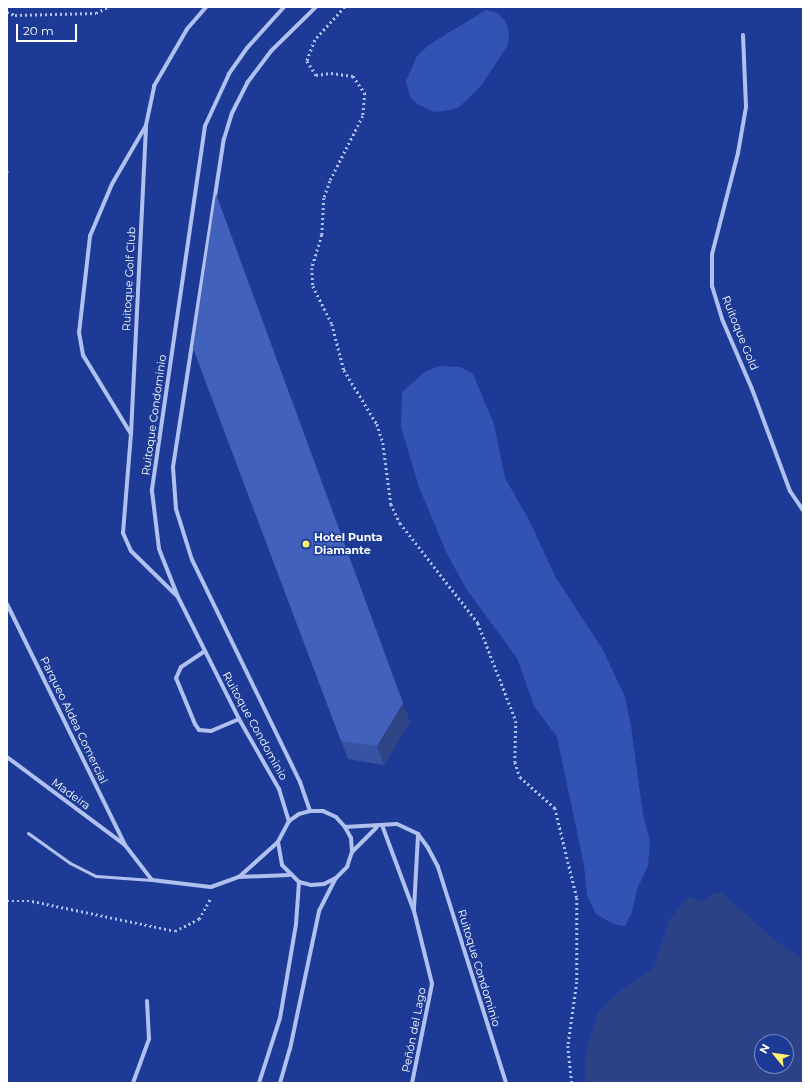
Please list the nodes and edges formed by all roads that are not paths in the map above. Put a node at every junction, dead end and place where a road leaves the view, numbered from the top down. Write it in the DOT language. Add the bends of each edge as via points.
graph roads {
  1 [pos="206,7"];
  2 [pos="284,7"];
  3 [pos="316,7"];
  4 [pos="743,35"];
  5 [pos="146,124"];
  6 [pos="131,434"];
  7 [pos="803,510"];
  8 [pos="178,596"];
  9 [pos="7,604"];
  10 [pos="205,651"];
  11 [pos="239,719"];
  12 [pos="7,757"];
  13 [pos="310,811"];
  14 [pos="289,821"];
  15 [pos="380,826"];
  16 [pos="345,827"];
  17 [pos="28,833"];
  18 [pos="418,834"];
  19 [pos="278,842"];
  20 [pos="125,845"];
  21 [pos="352,852"];
  22 [pos="289,875"];
  23 [pos="238,877"];
  24 [pos="336,878"];
  25 [pos="152,880"];
  26 [pos="299,882"];
  27 [pos="414,911"];
  28 [pos="147,1001"];
  29 [pos="133,1083"];
  30 [pos="259,1083"];
  31 [pos="280,1083"];
  32 [pos="412,1083"];
  33 [pos="506,1083"];
  1 -- 5 [label="street, Ruitoque Golf Club" via="187,29 154,86"];
  2 -- 8 [label="street, Ruitoque Condominio" via="247,48 229,74 205,126 152,491 159,549"];
  3 -- 13 [label="street, Ruitoque Condominio" via="271,51 247,83 232,113 224,139 173,466 176,509 192,560 300,782"];
  4 -- 7 [label="street, Ruitoque Gold" via="746,107 738,153 712,254 712,286 722,319 752,389 790,491"];
  5 -- 6 [label="street, Ruitoque Golf Club"];
  5 -- 6 [label="street, Ruitoque Golf Club" via="112,184 90,236 79,333 83,355"];
  6 -- 8 [label="street, Ruitoque Golf Club" via="123,532 131,552"];
  8 -- 10 [label="street, Ruitoque Condominio"];
  9 -- 20 [label="street, Parqueo Aldea Comercial"];
  10 -- 11 [label="street, Ruitoque Condominio"];
  10 -- 11 [label="street" via="181,667 176,678 195,724 199,730 211,731"];
  11 -- 14 [label="street, Ruitoque Condominio" via="279,789"];
  12 -- 20 [label="street, Madeira"];
  13 -- 14 [label="street"];
  13 -- 16 [label="street" via="323,811 336,817"];
  14 -- 19 [label="street"];
  15 -- 16 [label="street"];
  15 -- 18 [label="street" via="397,824"];
  15 -- 21 [label="street"];
  15 -- 27 [label="street"];
  16 -- 21 [label="street" via="351,838"];
  17 -- 25 [label="lane" via="70,863 96,876"];
  18 -- 27 [label="street"];
  18 -- 33 [label="street, Ruitoque Condominio" via="438,867"];
  19 -- 22 [label="street" via="278,854"];
  19 -- 23 [label="street"];
  20 -- 25 [label="street"];
  21 -- 24 [label="street" via="347,867"];
  22 -- 23 [label="street"];
  22 -- 26 [label="street"];
  23 -- 25 [label="street" via="211,887"];
  24 -- 26 [label="street" via="318,884"];
  24 -- 31 [label="street" via="319,911 290,1049"];
  26 -- 30 [label="street" via="296,924 280,1018"];
  27 -- 32 [label="street, Peñón del Lago" via="432,984"];
  28 -- 29 [label="street" via="149,1039"];
}
